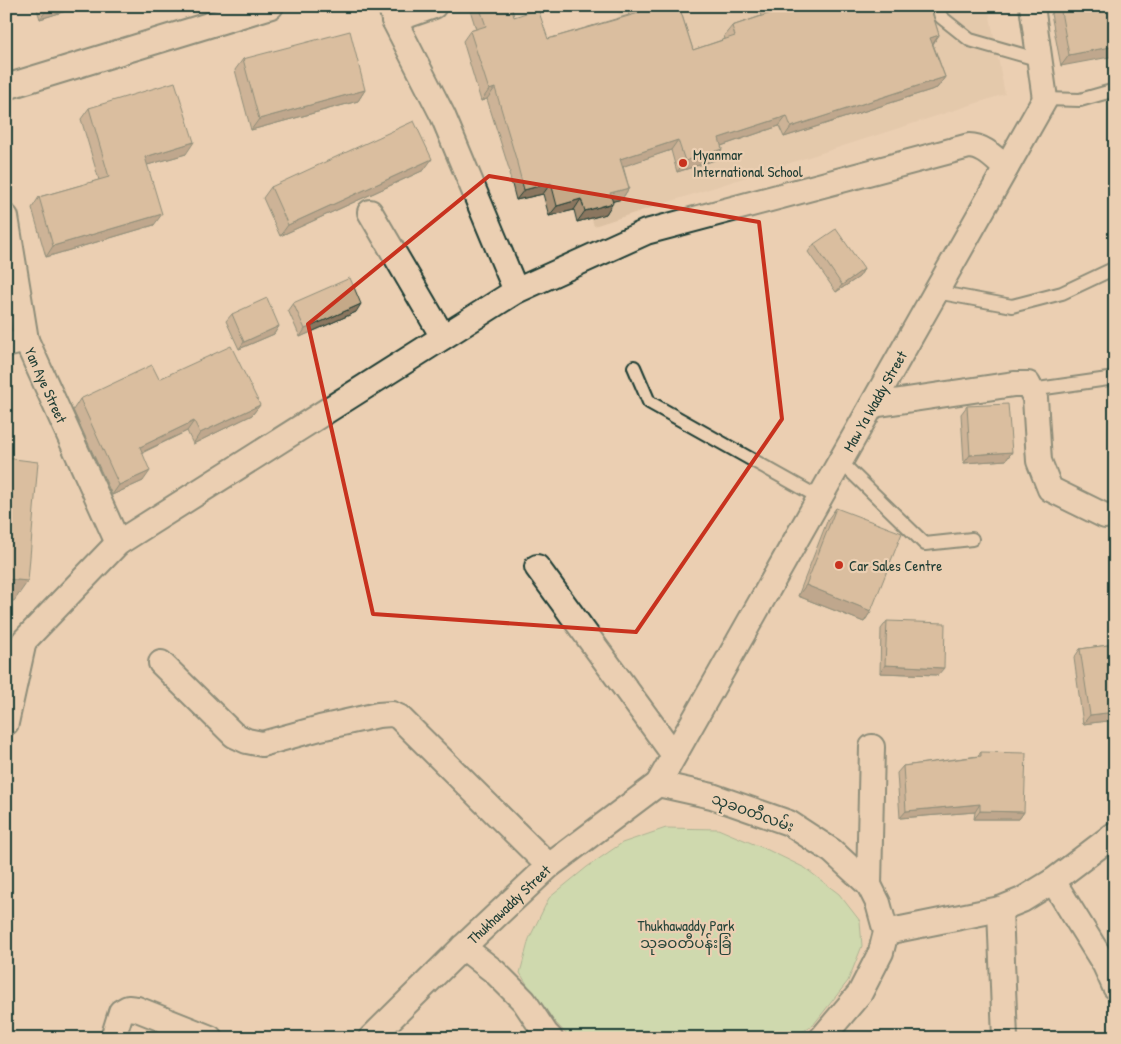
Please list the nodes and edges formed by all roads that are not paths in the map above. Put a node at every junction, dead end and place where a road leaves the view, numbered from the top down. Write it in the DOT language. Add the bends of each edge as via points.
graph roads {
  1 [pos="271,6"];
  2 [pos="434,6"];
  3 [pos="938,6"];
  4 [pos="1032,6"];
  5 [pos="392,13"];
  6 [pos="1040,60"];
  7 [pos="6,87"];
  8 [pos="1115,90"];
  9 [pos="1045,99"];
  10 [pos="1006,168"];
  11 [pos="370,212"];
  12 [pos="6,217"];
  13 [pos="1115,268"];
  14 [pos="516,291"];
  15 [pos="936,292"];
  16 [pos="443,337"];
  17 [pos="16,342"];
  18 [pos="634,367"];
  19 [pos="1115,378"];
  20 [pos="1032,390"];
  21 [pos="873,405"];
  22 [pos="840,461"];
  23 [pos="820,498"];
  24 [pos="1105,516"];
  25 [pos="972,539"];
  26 [pos="118,543"];
  27 [pos="537,567"];
  28 [pos="161,663"];
  29 [pos="6,723"];
  30 [pos="872,747"];
  31 [pos="674,755"];
  32 [pos="658,784"];
  33 [pos="1115,834"];
  34 [pos="549,866"];
  35 [pos="1053,881"];
  36 [pos="869,885"];
  37 [pos="1000,909"];
  38 [pos="886,932"];
  39 [pos="463,947"];
  40 [pos="1115,987"];
  41 [pos="113,1038"];
  42 [pos="210,1038"];
  43 [pos="371,1038"];
  44 [pos="550,1038"];
  45 [pos="822,1038"];
  46 [pos="1005,1038"];
  1 -- 7 [label="street"];
  2 -- 5 [label="street"];
  3 -- 6 [label="lane" via="941,17 970,40"];
  4 -- 6 [label="street"];
  5 -- 14 [label="street" via="443,116"];
  6 -- 9 [label="street"];
  8 -- 9 [label="lane" via="1080,100"];
  9 -- 10 [label="street, Maw Ya Waddy Street"];
  10 -- 14 [label="street" via="982,148 968,146 646,232"];
  10 -- 15 [label="street, Maw Ya Waddy Street"];
  11 -- 16 [label="street"];
  12 -- 17 [label="street, Yan Aye Street"];
  13 -- 15 [label="lane" via="1062,294 1012,306"];
  14 -- 16 [label="street"];
  15 -- 21 [label="street, Maw Ya Waddy Street"];
  16 -- 26 [label="street"];
  17 -- 26 [label="street, Yan Aye Street"];
  18 -- 23 [label="lane" via="649,402"];
  19 -- 20 [label="lane"];
  20 -- 21 [label="street" via="1028,384 1014,384"];
  20 -- 24 [label="street" via="1039,461 1050,489"];
  21 -- 22 [label="street, Maw Ya Waddy Street"];
  22 -- 23 [label="street, Maw Ya Waddy Street"];
  22 -- 25 [label="lane" via="925,544"];
  23 -- 31 [label="street, Maw Ya Waddy Street"];
  26 -- 29 [label="street" via="24,641"];
  27 -- 31 [label="street"];
  28 -- 34 [label="street" via="234,735 247,741 262,744 378,716 392,714 399,717"];
  30 -- 36 [label="street"];
  31 -- 32 [label="street, Maw Ya Waddy Street"];
  32 -- 34 [label="street, Thukhawaddy Street"];
  32 -- 36 [label="street, သုခဝတီလမ်း" via="712,796 789,823 832,851"];
  33 -- 35 [label="street"];
  34 -- 39 [label="street, Thukhawaddy Street"];
  35 -- 37 [label="street"];
  35 -- 40 [label="street"];
  36 -- 38 [label="street, သုခဝတီလမ်း"];
  37 -- 38 [label="street"];
  37 -- 46 [label="street"];
  38 -- 45 [label="street" via="881,952 860,993"];
  39 -- 43 [label="street, Thukhawaddy Street"];
  39 -- 44 [label="street" via="524,1001"];
  41 -- 42 [label="street" via="121,1012 128,1008"];
}
